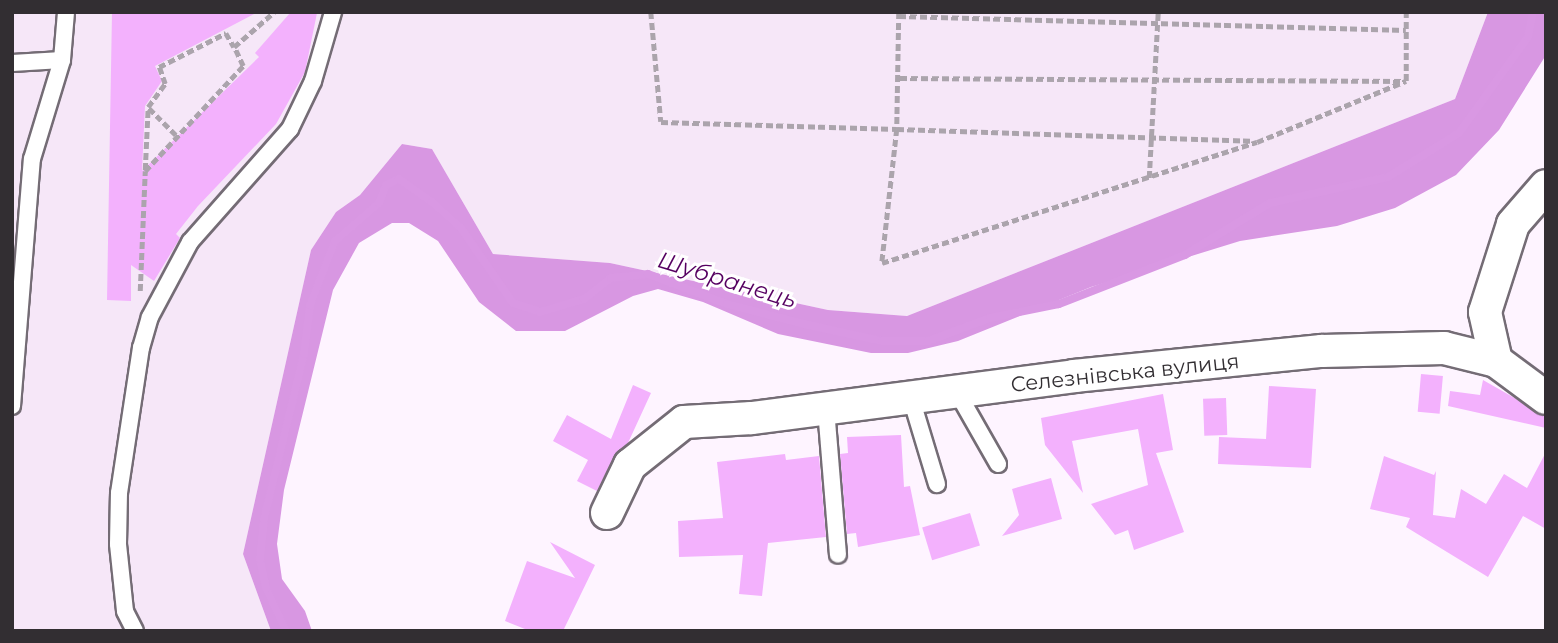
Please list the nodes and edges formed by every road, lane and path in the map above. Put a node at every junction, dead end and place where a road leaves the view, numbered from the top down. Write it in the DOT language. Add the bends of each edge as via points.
graph roads {
  1 [pos="66,12"];
  2 [pos="274,12"];
  3 [pos="333,12"];
  4 [pos="651,12"];
  5 [pos="1158,12"];
  6 [pos="1406,12"];
  7 [pos="899,14"];
  8 [pos="1158,24"];
  9 [pos="1406,30"];
  10 [pos="234,47"];
  11 [pos="62,60"];
  12 [pos="12,62"];
  13 [pos="900,78"];
  14 [pos="1155,78"];
  15 [pos="1406,81"];
  16 [pos="148,107"];
  17 [pos="897,129"];
  18 [pos="176,135"];
  19 [pos="1150,139"];
  20 [pos="1257,142"];
  21 [pos="145,170"];
  22 [pos="1149,178"];
  23 [pos="1546,186"];
  24 [pos="140,304"];
  25 [pos="1496,361"];
  26 [pos="957,392"];
  27 [pos="911,398"];
  28 [pos="1546,398"];
  29 [pos="12,406"];
  30 [pos="826,409"];
  31 [pos="998,464"];
  32 [pos="937,484"];
  33 [pos="607,513"];
  34 [pos="838,555"];
  35 [pos="135,631"];
  1 -- 11 [label="lane"];
  2 -- 10 [label="path"];
  3 -- 35 [label="lane" via="313,81 290,129 190,243 150,317 119,493 118,544 125,611"];
  4 -- 17 [label="path" via="661,122"];
  5 -- 8 [label="path"];
  6 -- 9 [label="path"];
  7 -- 8 [label="path"];
  7 -- 13 [label="path"];
  8 -- 9 [label="path"];
  8 -- 14 [label="path"];
  9 -- 15 [label="path"];
  10 -- 16 [label="path" via="226,33 159,67 165,83"];
  10 -- 18 [label="path" via="243,66"];
  11 -- 12 [label="lane"];
  11 -- 29 [label="lane" via="32,159"];
  13 -- 14 [label="path"];
  13 -- 17 [label="path"];
  14 -- 15 [label="path"];
  14 -- 19 [label="path"];
  15 -- 20 [label="path"];
  16 -- 18 [label="path"];
  16 -- 21 [label="path"];
  17 -- 19 [label="path"];
  17 -- 22 [label="path" via="882,263"];
  18 -- 21 [label="path"];
  19 -- 20 [label="path"];
  19 -- 22 [label="path"];
  20 -- 22 [label="path"];
  21 -- 24 [label="path"];
  23 -- 25 [label="street" via="1513,224 1485,312"];
  25 -- 26 [label="street, Селезнівська вулиця" via="1444,348 1322,351"];
  25 -- 28 [label="street"];
  26 -- 27 [label="street, Селезнівська вулиця"];
  26 -- 31 [label="lane"];
  27 -- 30 [label="street, Селезнівська вулиця"];
  27 -- 32 [label="lane"];
  30 -- 33 [label="street, Селезнівська вулиця" via="684,422 630,465"];
  30 -- 34 [label="lane"];
}
